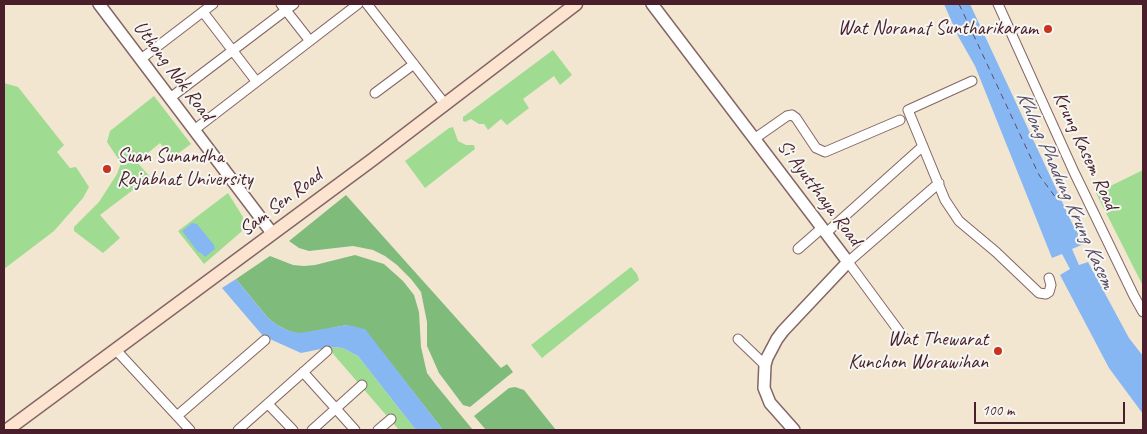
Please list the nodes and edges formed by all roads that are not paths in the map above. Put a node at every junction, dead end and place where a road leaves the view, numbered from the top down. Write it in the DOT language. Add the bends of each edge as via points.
graph roads {
  1 [pos="99,4"];
  2 [pos="213,4"];
  3 [pos="294,4"];
  4 [pos="358,4"];
  5 [pos="367,4"];
  6 [pos="576,4"];
  7 [pos="652,4"];
  8 [pos="998,4"];
  9 [pos="283,7"];
  10 [pos="203,12"];
  11 [pos="310,41"];
  12 [pos="233,50"];
  13 [pos="141,59"];
  14 [pos="414,64"];
  15 [pos="972,81"];
  16 [pos="256,82"];
  17 [pos="375,94"];
  18 [pos="170,98"];
  19 [pos="444,103"];
  20 [pos="900,120"];
  21 [pos="194,130"];
  22 [pos="754,139"];
  23 [pos="923,146"];
  24 [pos="939,184"];
  25 [pos="824,231"];
  26 [pos="272,233"];
  27 [pos="798,249"];
  28 [pos="848,262"];
  29 [pos="1049,278"];
  30 [pos="1143,312"];
  31 [pos="904,338"];
  32 [pos="738,339"];
  33 [pos="265,340"];
  34 [pos="116,350"];
  35 [pos="327,352"];
  36 [pos="765,366"];
  37 [pos="303,372"];
  38 [pos="362,385"];
  39 [pos="268,404"];
  40 [pos="336,409"];
  41 [pos="177,416"];
  42 [pos="391,419"];
  43 [pos="7,430"];
  44 [pos="190,430"];
  45 [pos="238,430"];
  46 [pos="293,430"];
  47 [pos="312,430"];
  48 [pos="355,430"];
  49 [pos="378,430"];
  50 [pos="794,430"];
  1 -- 13 [label="street, Uthong Nok Road"];
  2 -- 10 [label="street"];
  3 -- 9 [label="street"];
  4 -- 11 [label="street"];
  5 -- 14 [label="street"];
  6 -- 19 [label="main road, Sam Sen Road"];
  7 -- 22 [label="street, Si Ayutthaya Road"];
  8 -- 30 [label="street, Krung Kasem Road" via="1074,172"];
  9 -- 11 [label="street"];
  9 -- 12 [label="street"];
  10 -- 12 [label="street"];
  10 -- 13 [label="street"];
  11 -- 16 [label="street"];
  12 -- 16 [label="street"];
  12 -- 18 [label="street"];
  13 -- 18 [label="street, Uthong Nok Road"];
  14 -- 17 [label="street"];
  14 -- 19 [label="street"];
  15 -- 23 [label="street" via="908,110"];
  16 -- 21 [label="street"];
  18 -- 21 [label="street, Uthong Nok Road"];
  19 -- 26 [label="main road, Sam Sen Road"];
  20 -- 22 [label="street" via="825,152 816,148 792,115"];
  21 -- 26 [label="street, Uthong Nok Road"];
  22 -- 25 [label="street, Si Ayutthaya Road"];
  23 -- 24 [label="street"];
  23 -- 25 [label="street"];
  24 -- 28 [label="street"];
  24 -- 29 [label="street" via="959,221 1039,293 1049,292 1052,285"];
  25 -- 27 [label="street"];
  25 -- 28 [label="street, Si Ayutthaya Road"];
  26 -- 34 [label="main road, Sam Sen Road"];
  28 -- 31 [label="street"];
  28 -- 36 [label="street, Si Ayutthaya Road" via="783,331"];
  32 -- 36 [label="street"];
  33 -- 41 [label="street"];
  34 -- 41 [label="street"];
  34 -- 43 [label="main road, Sam Sen Road"];
  35 -- 37 [label="street"];
  36 -- 50 [label="street, Si Ayutthaya Road" via="764,388 770,403"];
  37 -- 39 [label="street"];
  37 -- 40 [label="street"];
  38 -- 40 [label="street"];
  39 -- 45 [label="street"];
  39 -- 46 [label="street"];
  40 -- 47 [label="street"];
  40 -- 48 [label="street"];
  41 -- 44 [label="street"];
  42 -- 49 [label="street"];
}
